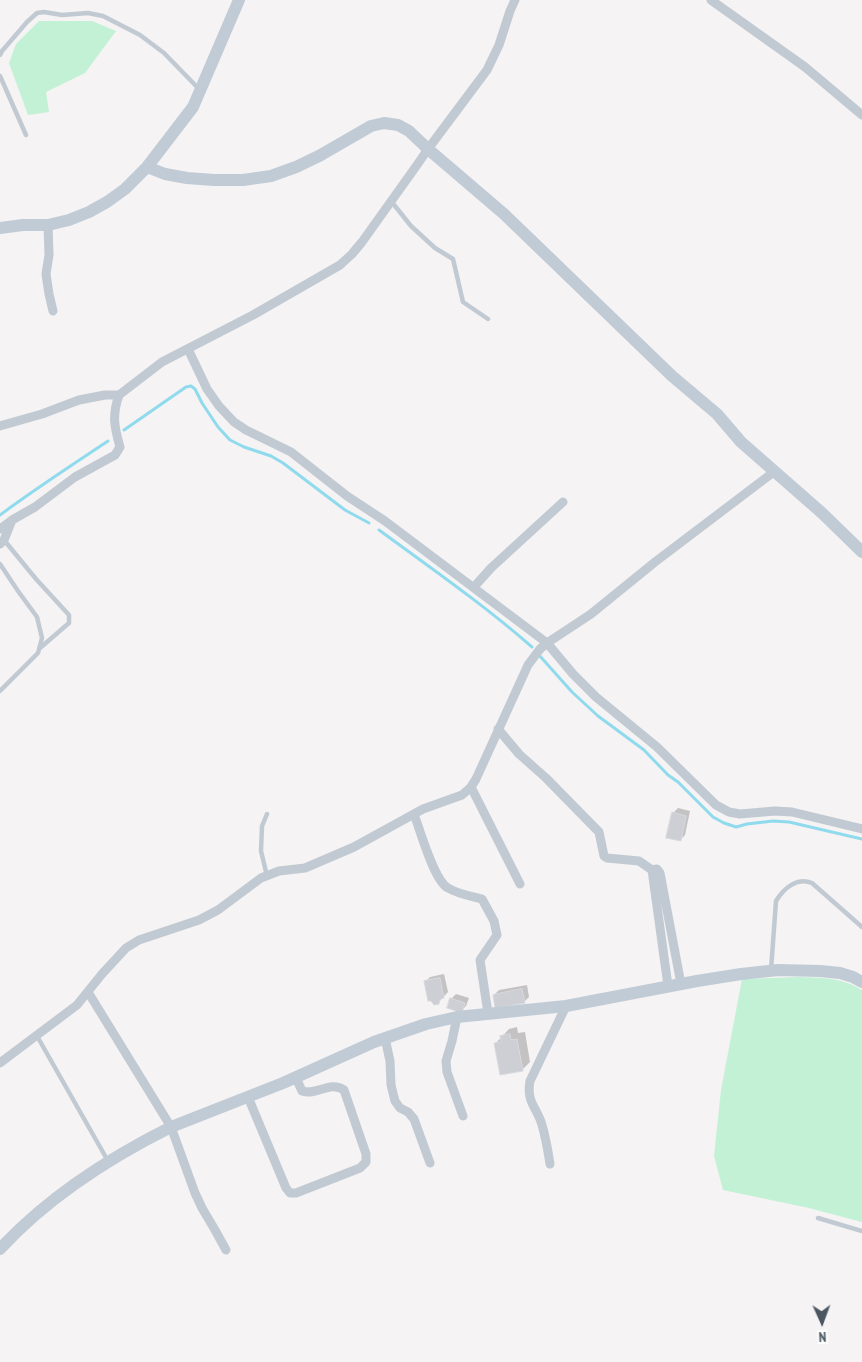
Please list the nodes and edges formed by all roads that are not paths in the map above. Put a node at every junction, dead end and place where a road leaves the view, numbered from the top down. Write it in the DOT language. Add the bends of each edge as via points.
graph roads {
  1 [pos="239,0"];
  2 [pos="515,0"];
  3 [pos="711,0"];
  4 [pos="0,55"];
  5 [pos="0,76"];
  6 [pos="201,91"];
  7 [pos="862,115"];
  8 [pos="26,135"];
  9 [pos="428,149"];
  10 [pos="147,167"];
  11 [pos="392,201"];
  12 [pos="48,225"];
  13 [pos="0,228"];
  14 [pos="53,311"];
  15 [pos="488,319"];
  16 [pos="188,349"];
  17 [pos="119,394"];
  18 [pos="0,426"];
  19 [pos="775,471"];
  20 [pos="563,502"];
  21 [pos="12,520"];
  22 [pos="0,529"];
  23 [pos="2,542"];
  24 [pos="862,552"];
  25 [pos="0,564"];
  26 [pos="474,587"];
  27 [pos="547,643"];
  28 [pos="39,649"];
  29 [pos="0,691"];
  30 [pos="498,729"];
  31 [pos="470,787"];
  32 [pos="267,814"];
  33 [pos="414,814"];
  34 [pos="862,829"];
  35 [pos="652,870"];
  36 [pos="267,876"];
  37 [pos="520,884"];
  38 [pos="862,926"];
  39 [pos="771,971"];
  40 [pos="862,982"];
  41 [pos="681,984"];
  42 [pos="668,986"];
  43 [pos="88,992"];
  44 [pos="566,1006"];
  45 [pos="488,1013"];
  46 [pos="457,1017"];
  47 [pos="37,1036"];
  48 [pos="385,1038"];
  49 [pos="0,1063"];
  50 [pos="296,1078"];
  51 [pos="248,1097"];
  52 [pos="463,1116"];
  53 [pos="171,1127"];
  54 [pos="109,1162"];
  55 [pos="430,1163"];
  56 [pos="550,1164"];
  57 [pos="818,1218"];
  58 [pos="862,1231"];
  59 [pos="0,1249"];
  60 [pos="226,1250"];
  1 -- 6 [label="street"];
  2 -- 9 [label="street" via="487,70"];
  3 -- 7 [label="street" via="805,67"];
  4 -- 6 [label="lane" via="38,13 103,16 158,48"];
  5 -- 8 [label="lane"];
  6 -- 10 [label="street" via="193,107"];
  9 -- 10 [label="street" via="409,131 384,123 371,126 319,156 271,176 214,180 165,174"];
  9 -- 11 [label="street"];
  9 -- 19 [label="street" via="504,214"];
  10 -- 12 [label="street" via="108,202 89,212"];
  11 -- 15 [label="lane" via="411,226 453,259 463,302"];
  11 -- 16 [label="street" via="362,242 340,265"];
  12 -- 13 [label="street"];
  12 -- 14 [label="street" via="46,274"];
  16 -- 17 [label="street" via="162,362"];
  16 -- 26 [label="street" via="207,390 234,422 291,452"];
  17 -- 18 [label="street" via="79,400"];
  17 -- 21 [label="street" via="114,427 120,447 115,456 75,477 36,507"];
  19 -- 24 [label="street"];
  19 -- 27 [label="street" via="592,614"];
  20 -- 26 [label="street"];
  21 -- 22 [label="street"];
  21 -- 23 [label="street"];
  23 -- 28 [label="lane" via="69,614 69,623"];
  25 -- 28 [label="lane" via="37,617 42,638"];
  26 -- 27 [label="street"];
  27 -- 30 [label="street" via="528,665"];
  27 -- 34 [label="street" via="596,697 729,812 792,812"];
  28 -- 29 [label="lane"];
  30 -- 31 [label="street"];
  30 -- 35 [label="street" via="519,754 599,832 604,856 638,861"];
  31 -- 33 [label="street" via="462,795"];
  31 -- 37 [label="street"];
  32 -- 36 [label="lane" via="262,826 261,851"];
  33 -- 36 [label="street" via="354,847 305,868"];
  33 -- 45 [label="street" via="436,874 446,888 482,899 494,921 497,936 480,960"];
  35 -- 41 [label="street" via="657,869 660,873"];
  35 -- 42 [label="street"];
  36 -- 43 [label="street" via="200,920 139,940 126,948"];
  38 -- 39 [label="lane" via="812,883 796,881 776,900"];
  39 -- 40 [label="street" via="840,973"];
  39 -- 41 [label="street"];
  41 -- 42 [label="street"];
  42 -- 44 [label="street"];
  43 -- 47 [label="street" via="77,1005"];
  43 -- 53 [label="street"];
  44 -- 45 [label="street"];
  44 -- 56 [label="street" via="528,1090 542,1126"];
  45 -- 46 [label="street"];
  46 -- 48 [label="street"];
  46 -- 52 [label="street" via="446,1061"];
  47 -- 49 [label="street"];
  47 -- 54 [label="lane"];
  48 -- 50 [label="street"];
  48 -- 55 [label="street" via="395,1101 414,1119"];
  50 -- 51 [label="street"];
  50 -- 51 [label="street" via="302,1090 307,1092 332,1086 344,1090 366,1154 366,1162 360,1168 296,1193 290,1192"];
  51 -- 53 [label="street"];
  53 -- 54 [label="street"];
  53 -- 60 [label="street" via="195,1193"];
  54 -- 59 [label="street" via="44,1208"];
  57 -- 58 [label="lane"];
}
